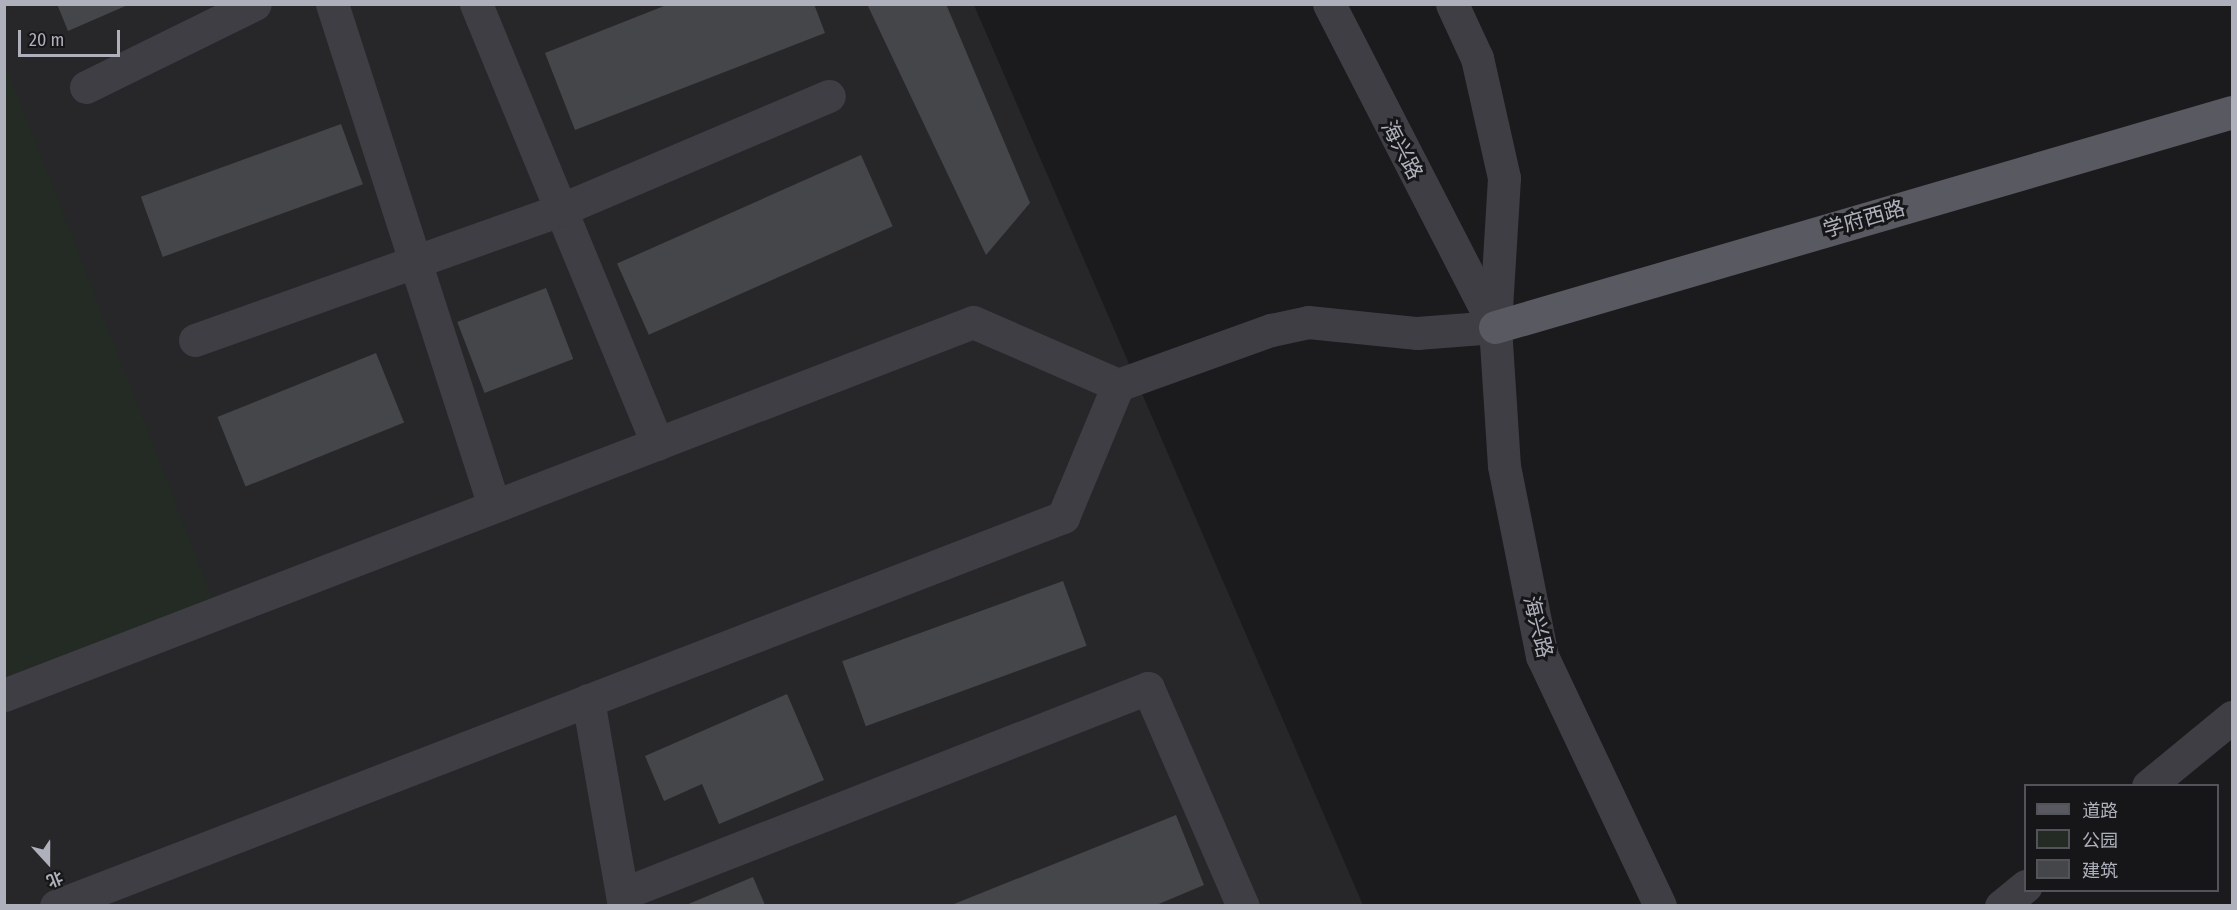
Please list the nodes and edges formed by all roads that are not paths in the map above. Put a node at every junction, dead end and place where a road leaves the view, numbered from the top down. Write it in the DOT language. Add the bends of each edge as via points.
graph roads {
  1 [pos="255,4"];
  2 [pos="332,4"];
  3 [pos="476,4"];
  4 [pos="1329,4"];
  5 [pos="1452,4"];
  6 [pos="86,87"];
  7 [pos="829,96"];
  8 [pos="2232,112"];
  9 [pos="560,210"];
  10 [pos="415,260"];
  11 [pos="1495,327"];
  12 [pos="195,340"];
  13 [pos="1118,385"];
  14 [pos="657,444"];
  15 [pos="494,506"];
  16 [pos="4,694"];
  17 [pos="588,700"];
  18 [pos="2232,717"];
  19 [pos="2150,784"];
  20 [pos="2024,887"];
  21 [pos="623,900"];
  22 [pos="56,906"];
  23 [pos="1243,906"];
  24 [pos="1660,906"];
  25 [pos="2001,906"];
  1 -- 6 [label="street"];
  2 -- 10 [label="street"];
  3 -- 9 [label="street"];
  4 -- 11 [label="street, 海兴路"];
  5 -- 11 [label="street, 海兴路" via="1478,58 1504,178"];
  7 -- 9 [label="street"];
  8 -- 11 [label="main road, 学府西路"];
  9 -- 10 [label="street"];
  9 -- 14 [label="street"];
  10 -- 12 [label="street"];
  10 -- 15 [label="street"];
  11 -- 13 [label="street" via="1417,333 1308,322 1271,330"];
  11 -- 24 [label="street, 海兴路" via="1504,466 1542,656"];
  13 -- 14 [label="street" via="973,322"];
  13 -- 17 [label="street" via="1063,517"];
  14 -- 15 [label="street"];
  15 -- 16 [label="street"];
  17 -- 21 [label="street"];
  17 -- 22 [label="street"];
  18 -- 19 [label="street"];
  20 -- 25 [label="street"];
  21 -- 23 [label="street" via="1148,688"];
}
